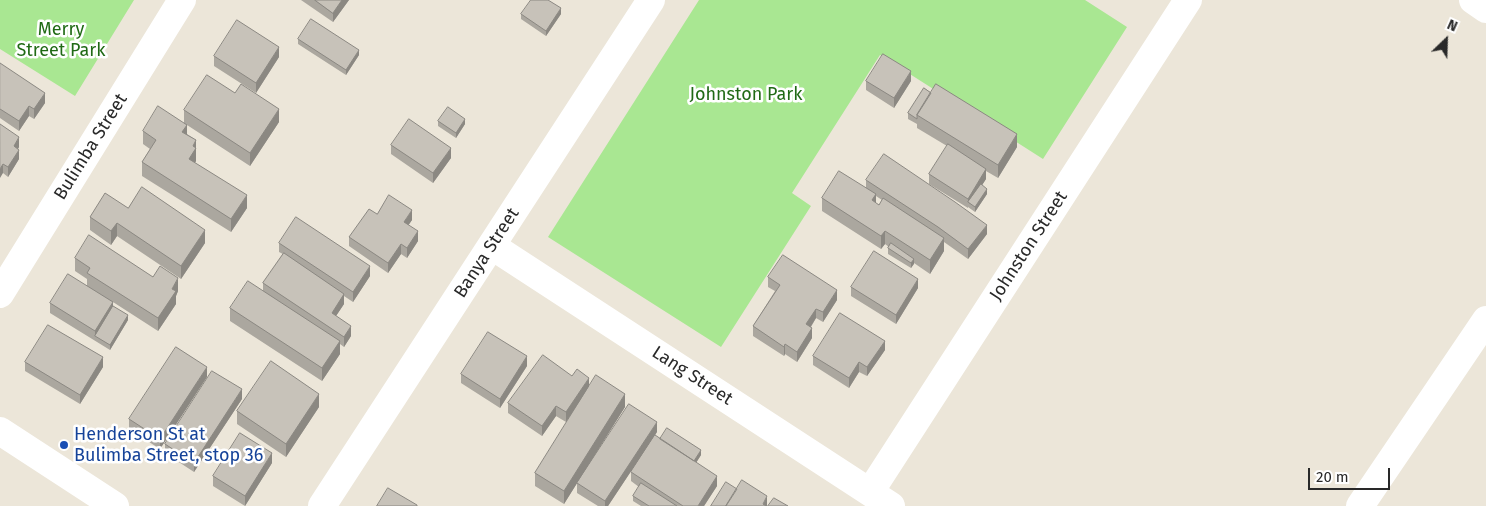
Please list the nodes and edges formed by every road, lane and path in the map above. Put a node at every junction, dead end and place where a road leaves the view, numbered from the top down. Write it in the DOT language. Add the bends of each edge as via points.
graph roads {
  1 [pos="182,0"];
  2 [pos="651,0"];
  3 [pos="1188,0"];
  4 [pos="1473,0"];
  5 [pos="1486,9"];
  6 [pos="492,246"];
  7 [pos="0,294"];
  8 [pos="1486,320"];
  9 [pos="0,431"];
  10 [pos="880,499"];
  11 [pos="115,506"];
  12 [pos="322,506"];
  13 [pos="1360,506"];
  1 -- 7 [label="street, Bulimba Street"];
  2 -- 6 [label="street, Banya Street"];
  3 -- 10 [label="street, Johnston Street"];
  4 -- 5 [label="street"];
  6 -- 10 [label="street, Lang Street"];
  6 -- 12 [label="street, Banya Street"];
  8 -- 13 [label="street"];
  9 -- 11 [label="street"];
}
